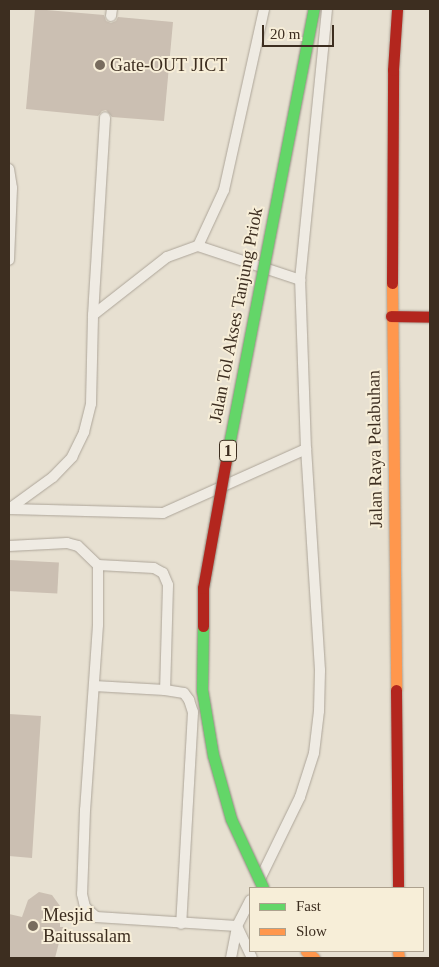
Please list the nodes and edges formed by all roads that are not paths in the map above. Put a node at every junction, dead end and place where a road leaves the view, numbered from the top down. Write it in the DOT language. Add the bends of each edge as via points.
graph roads {
  1 [pos="264,9"];
  2 [pos="314,9"];
  3 [pos="327,9"];
  4 [pos="397,9"];
  5 [pos="105,117"];
  6 [pos="9,169"];
  7 [pos="198,246"];
  8 [pos="9,260"];
  9 [pos="300,280"];
  10 [pos="93,315"];
  11 [pos="392,316"];
  12 [pos="430,317"];
  13 [pos="306,449"];
  14 [pos="9,509"];
  15 [pos="9,546"];
  16 [pos="98,565"];
  17 [pos="94,686"];
  18 [pos="165,690"];
  19 [pos="256,887"];
  20 [pos="264,887"];
  21 [pos="398,887"];
  22 [pos="249,902"];
  23 [pos="181,924"];
  24 [pos="238,926"];
  25 [pos="249,951"];
  26 [pos="231,958"];
  1 -- 7 [label="lane" via="224,190"];
  2 -- 20 [label="highway, Jalan Tol Akses Tanjung Priok / 1, bridge" via="203,588 202,690 213,755 231,819"];
  3 -- 9 [label="lane"];
  4 -- 11 [label="highway, Jalan Raya Pelabuhan" via="393,70"];
  5 -- 10 [label="lane"];
  6 -- 8 [label="lane" via="12,188"];
  7 -- 9 [label="lane"];
  7 -- 10 [label="lane" via="167,257"];
  9 -- 13 [label="lane"];
  10 -- 14 [label="lane" via="91,404 84,432 72,457 53,476"];
  11 -- 12 [label="highway"];
  11 -- 21 [label="highway, Jalan Raya Pelabuhan"];
  13 -- 14 [label="lane" via="163,513"];
  13 -- 19 [label="lane" via="320,670 319,711 314,752 300,797"];
  15 -- 16 [label="lane" via="67,543 78,546"];
  16 -- 17 [label="lane"];
  16 -- 18 [label="lane" via="154,568 164,573 168,585"];
  17 -- 18 [label="lane"];
  17 -- 23 [label="lane" via="85,810 82,894 85,907 96,917"];
  18 -- 23 [label="lane" via="184,693 193,712"];
  22 -- 24 [label="lane"];
  23 -- 24 [label="lane"];
  24 -- 25 [label="lane"];
  24 -- 26 [label="lane"];
}
